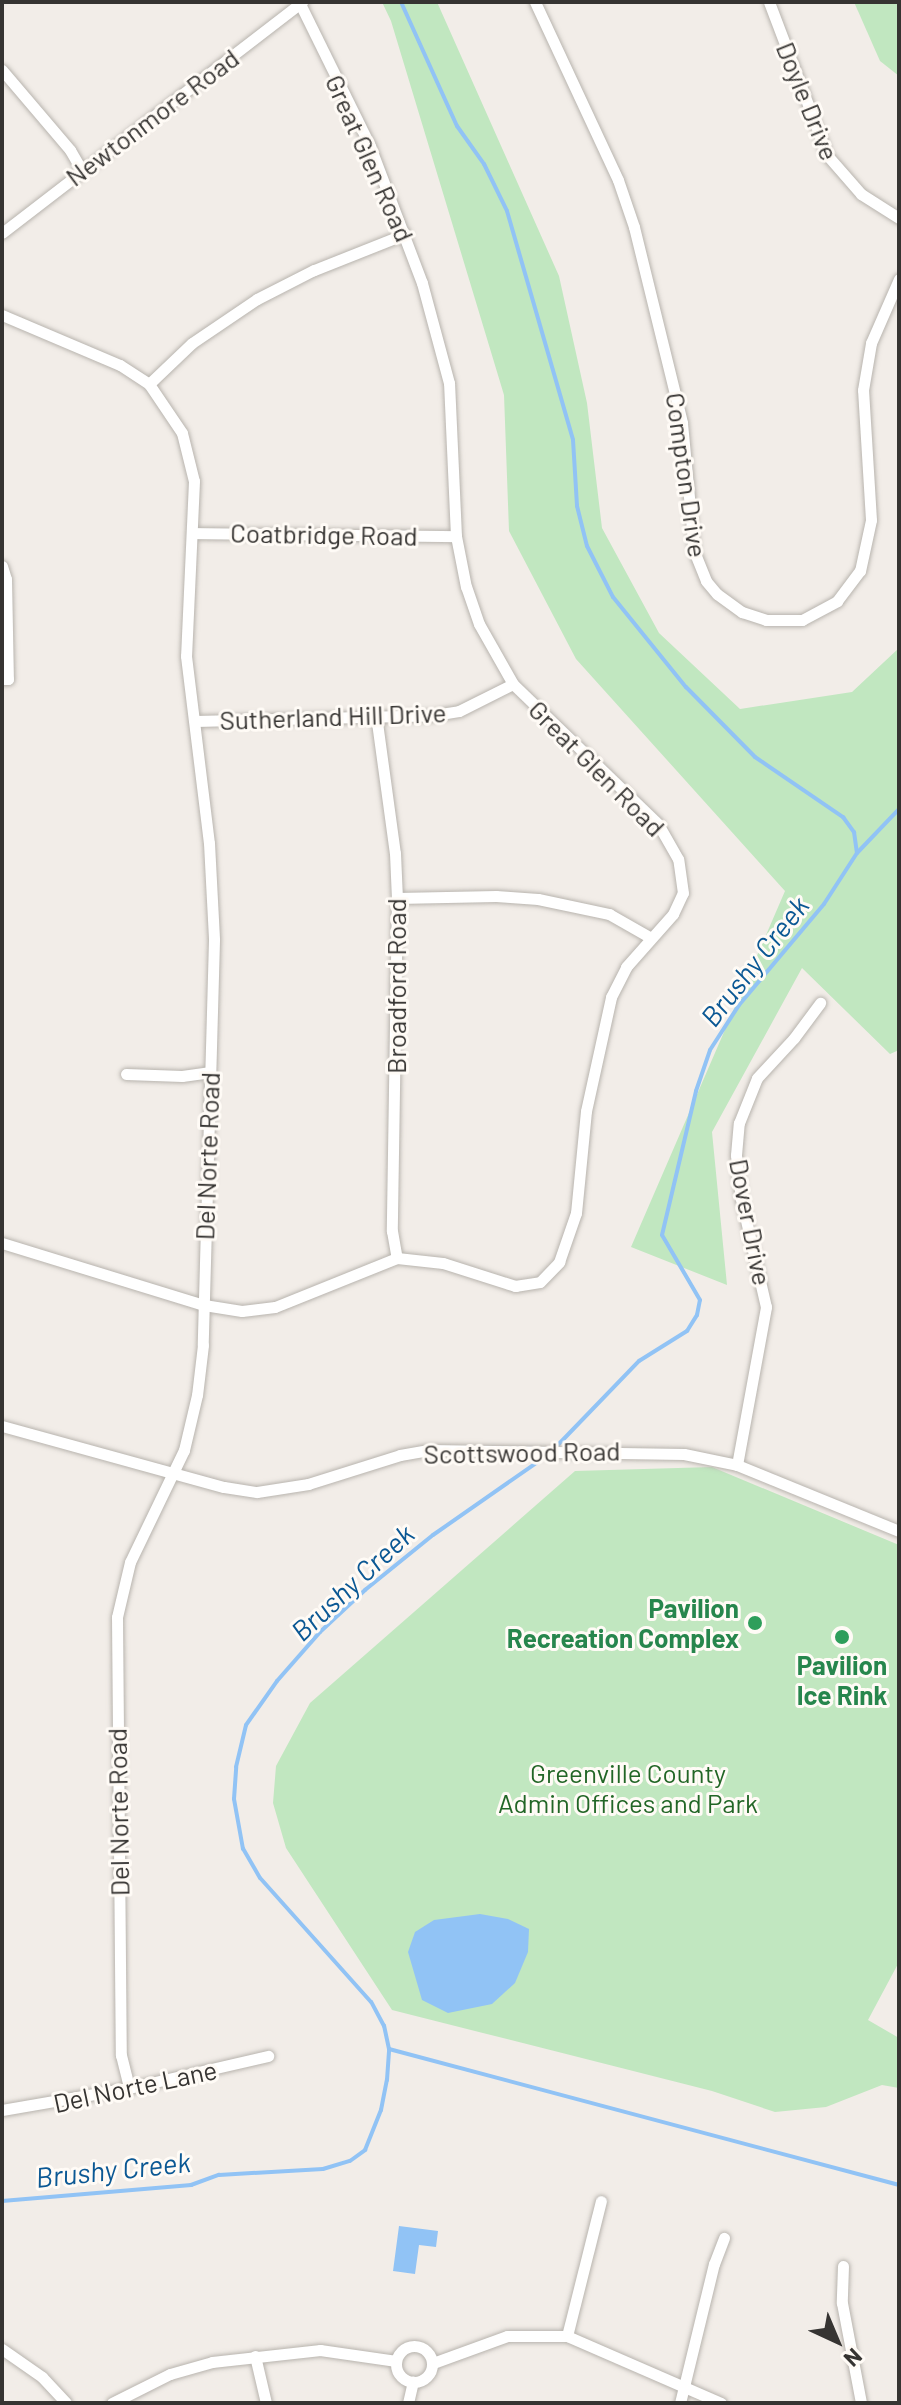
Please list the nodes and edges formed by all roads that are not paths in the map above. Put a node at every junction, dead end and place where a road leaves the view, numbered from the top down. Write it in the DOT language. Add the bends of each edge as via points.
graph roads {
  1 [pos="535,2"];
  2 [pos="769,2"];
  3 [pos="300,3"];
  4 [pos="2,70"];
  5 [pos="82,171"];
  6 [pos="899,218"];
  7 [pos="2,233"];
  8 [pos="405,234"];
  9 [pos="899,279"];
  10 [pos="2,315"];
  11 [pos="149,384"];
  12 [pos="192,533"];
  13 [pos="456,536"];
  14 [pos="2,566"];
  15 [pos="5,679"];
  16 [pos="513,684"];
  17 [pos="376,715"];
  18 [pos="195,721"];
  19 [pos="397,898"];
  20 [pos="651,938"];
  21 [pos="820,1003"];
  22 [pos="209,1072"];
  23 [pos="126,1074"];
  24 [pos="2,1243"];
  25 [pos="397,1258"];
  26 [pos="204,1305"];
  27 [pos="2,1426"];
  28 [pos="737,1465"];
  29 [pos="172,1474"];
  30 [pos="899,1531"];
  31 [pos="268,2056"];
  32 [pos="129,2088"];
  33 [pos="2,2110"];
  34 [pos="601,2201"];
  35 [pos="724,2238"];
  36 [pos="843,2266"];
  37 [pos="567,2336"];
  38 [pos="2,2349"];
  39 [pos="255,2356"];
  40 [pos="396,2361"];
  41 [pos="433,2363"];
  42 [pos="413,2382"];
  43 [pos="684,2388"];
  44 [pos="66,2403"];
  45 [pos="112,2403"];
  46 [pos="266,2403"];
  47 [pos="408,2403"];
  48 [pos="680,2403"];
  49 [pos="721,2403"];
  50 [pos="861,2403"];
  1 -- 9 [label="street, Compton Drive" via="618,180 634,227 682,423 694,551 706,581 742,612 783,621 819,614 837,601 860,571 871,520 863,390 871,343"];
  2 -- 6 [label="street, Doyle Drive" via="827,155 855,189"];
  3 -- 5 [label="street, Newtonmore Road"];
  3 -- 8 [label="street, Great Glen Road" via="370,146"];
  4 -- 5 [label="street"];
  5 -- 7 [label="street, Newtonmore Road"];
  8 -- 11 [label="street" via="257,299 192,343"];
  8 -- 13 [label="street, Great Glen Road" via="449,383"];
  10 -- 11 [label="street, Del Norte Road" via="120,365"];
  11 -- 12 [label="street, Del Norte Road" via="174,418 188,450 194,481"];
  12 -- 13 [label="street, Coatbridge Road"];
  12 -- 18 [label="street, Del Norte Road" via="186,656"];
  13 -- 16 [label="street, Great Glen Road" via="473,610"];
  14 -- 15 [label="street"];
  16 -- 17 [label="street, Sutherland Hill Drive" via="449,713"];
  16 -- 20 [label="street, Great Glen Road" via="638,801 672,845 683,893 673,914"];
  17 -- 18 [label="street, Sutherland Hill Drive"];
  17 -- 19 [label="street, Broadford Road"];
  18 -- 22 [label="street, Del Norte Road" via="213,898"];
  19 -- 20 [label="street" via="538,899 609,914"];
  19 -- 25 [label="street, Broadford Road" via="392,1231"];
  20 -- 25 [label="street, Great Glen Road" via="626,967 611,997 586,1111 576,1213 549,1276 533,1285 515,1286 443,1263"];
  21 -- 28 [label="street, Dover Drive" via="757,1078 739,1123 741,1199 766,1307"];
  22 -- 23 [label="street"];
  22 -- 26 [label="street, Del Norte Road"];
  24 -- 26 [label="street, Great Glen Road"];
  25 -- 26 [label="street, Great Glen Road" via="275,1307 242,1311"];
  26 -- 29 [label="street, Del Norte Road" via="197,1395 184,1450"];
  27 -- 29 [label="street, Scottswood Road"];
  28 -- 29 [label="street, Scottswood Road" via="684,1454 429,1450 273,1491 224,1487"];
  28 -- 30 [label="street, Scottswood Road"];
  29 -- 32 [label="street, Del Norte Road" via="130,1562 117,1617 121,2041"];
  31 -- 32 [label="street, Del Norte Lane"];
  32 -- 33 [label="street, Del Norte Lane"];
  34 -- 37 [label="street"];
  35 -- 43 [label="street"];
  36 -- 50 [label="street" via="842,2303"];
  37 -- 41 [label="street" via="507,2336"];
  37 -- 43 [label="street"];
  38 -- 44 [label="street" via="42,2377"];
  39 -- 40 [label="street" via="320,2350"];
  39 -- 45 [label="street" via="188,2368"];
  39 -- 46 [label="street"];
  40 -- 41 [label="street" via="402,2350 413,2346 429,2352"];
  40 -- 42 [label="street" via="400,2375"];
  41 -- 42 [label="street" via="425,2379"];
  42 -- 47 [label="street"];
  43 -- 48 [label="street"];
  43 -- 49 [label="street"];
}
